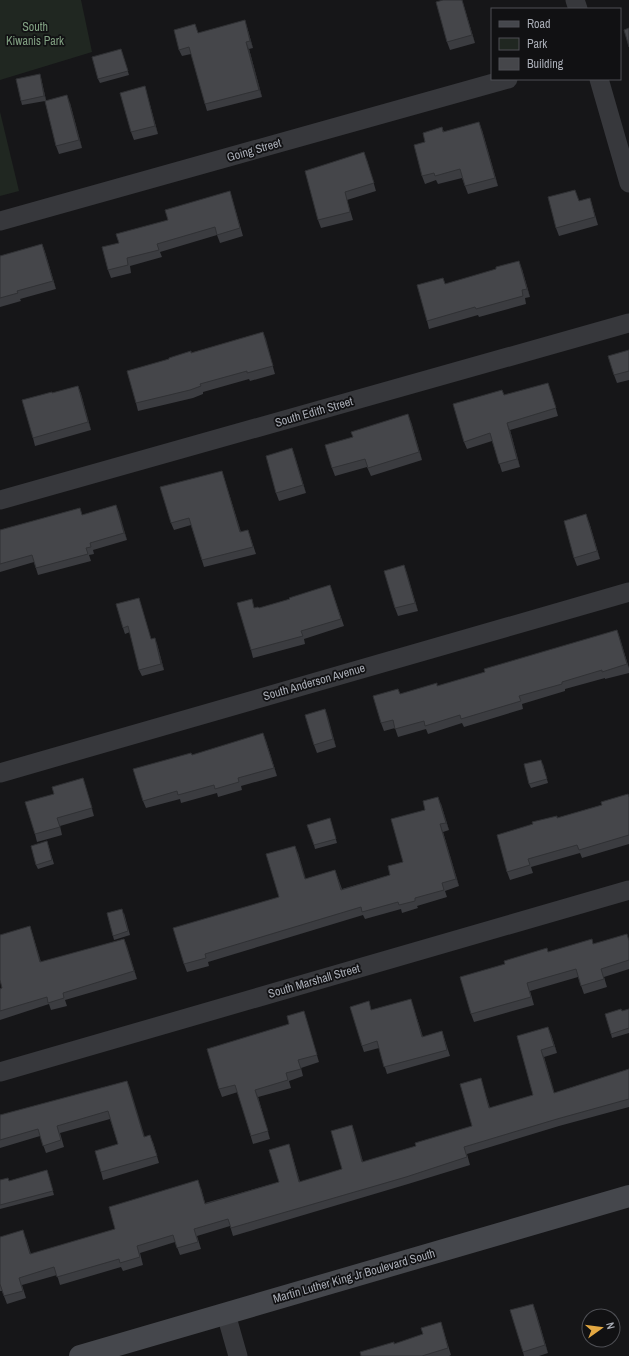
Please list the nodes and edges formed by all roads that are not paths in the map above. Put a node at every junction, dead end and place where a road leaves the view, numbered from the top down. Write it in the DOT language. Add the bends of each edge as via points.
graph roads {
  1 [pos="504,80"];
  2 [pos="599,80"];
  3 [pos="628,176"];
  4 [pos="0,221"];
  5 [pos="629,323"];
  6 [pos="0,500"];
  7 [pos="629,592"];
  8 [pos="0,773"];
  9 [pos="629,890"];
  10 [pos="0,1072"];
  11 [pos="629,1196"];
  12 [pos="226,1314"];
  13 [pos="80,1356"];
  14 [pos="238,1356"];
  1 -- 4 [label="street, Going Street"];
  2 -- 3 [label="street"];
  5 -- 6 [label="street, South Edith Street"];
  7 -- 8 [label="street, South Anderson Avenue"];
  9 -- 10 [label="street, South Marshall Street"];
  11 -- 12 [label="main road, Martin Luther King Jr Boulevard South"];
  12 -- 13 [label="main road, Martin Luther King Jr Boulevard South"];
  12 -- 14 [label="street"];
}
